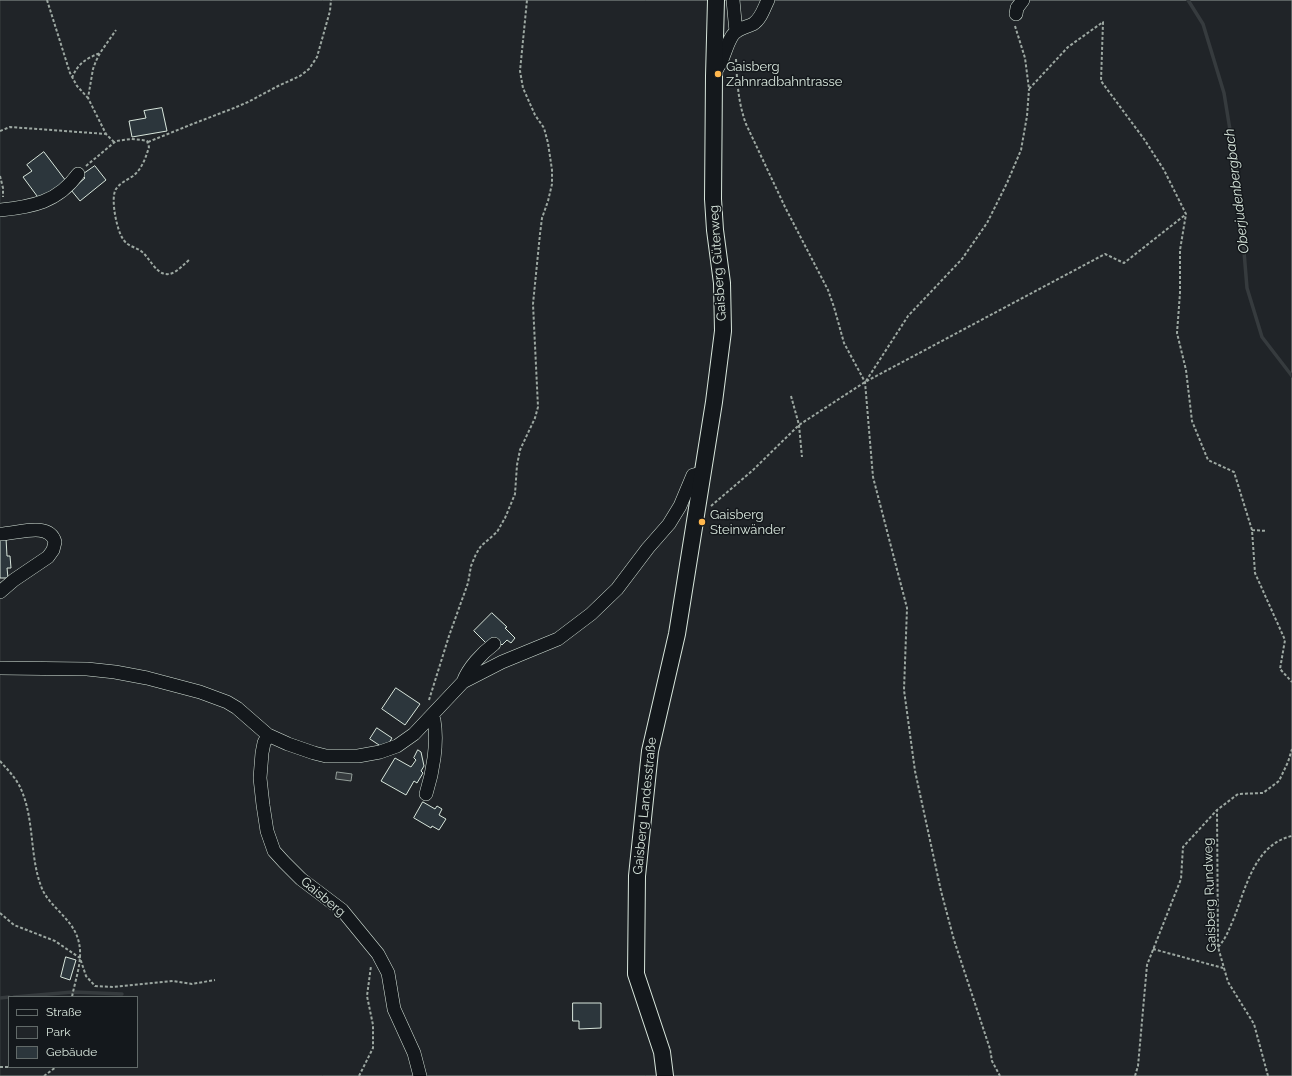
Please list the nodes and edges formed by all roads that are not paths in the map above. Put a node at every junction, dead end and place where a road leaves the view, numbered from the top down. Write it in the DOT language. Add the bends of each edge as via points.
graph roads {
  1 [pos="716,0"];
  2 [pos="733,0"];
  3 [pos="768,0"];
  4 [pos="1023,0"];
  5 [pos="1016,14"];
  6 [pos="736,32"];
  7 [pos="714,74"];
  8 [pos="78,174"];
  9 [pos="2,204"];
  10 [pos="702,473"];
  11 [pos="0,534"];
  12 [pos="0,592"];
  13 [pos="494,644"];
  14 [pos="0,668"];
  15 [pos="463,682"];
  16 [pos="428,720"];
  17 [pos="268,735"];
  18 [pos="426,794"];
  19 [pos="420,1076"];
  20 [pos="665,1076"];
  1 -- 7 [label="main road, Gaisberg Güterweg"];
  2 -- 6 [label="street"];
  3 -- 6 [label="street" via="756,22"];
  4 -- 5 [label="street"];
  6 -- 7 [label="street" via="732,35 720,66"];
  7 -- 10 [label="main road, Gaisberg Güterweg" via="713,199 722,283 723,331"];
  8 -- 9 [label="street" via="67,187 50,199 36,204"];
  10 -- 15 [label="street" via="693,475 669,524 617,589 591,614 558,639 502,662"];
  10 -- 20 [label="main road, Gaisberg Landesstraße" via="677,634 650,751 637,876 636,974 662,1052"];
  11 -- 12 [label="street" via="43,530 50,534 55,542 48,557"];
  13 -- 15 [label="street" via="466,674"];
  14 -- 17 [label="street" via="87,669 147,678 227,702"];
  15 -- 16 [label="street"];
  16 -- 17 [label="street" via="397,746 358,756 326,756"];
  16 -- 18 [label="street" via="434,720 435,741 431,778"];
  17 -- 19 [label="street, Gaisberg" via="262,752 260,778 266,826 274,851 301,879 342,910 378,954 388,973 394,1009 414,1053"];
}
